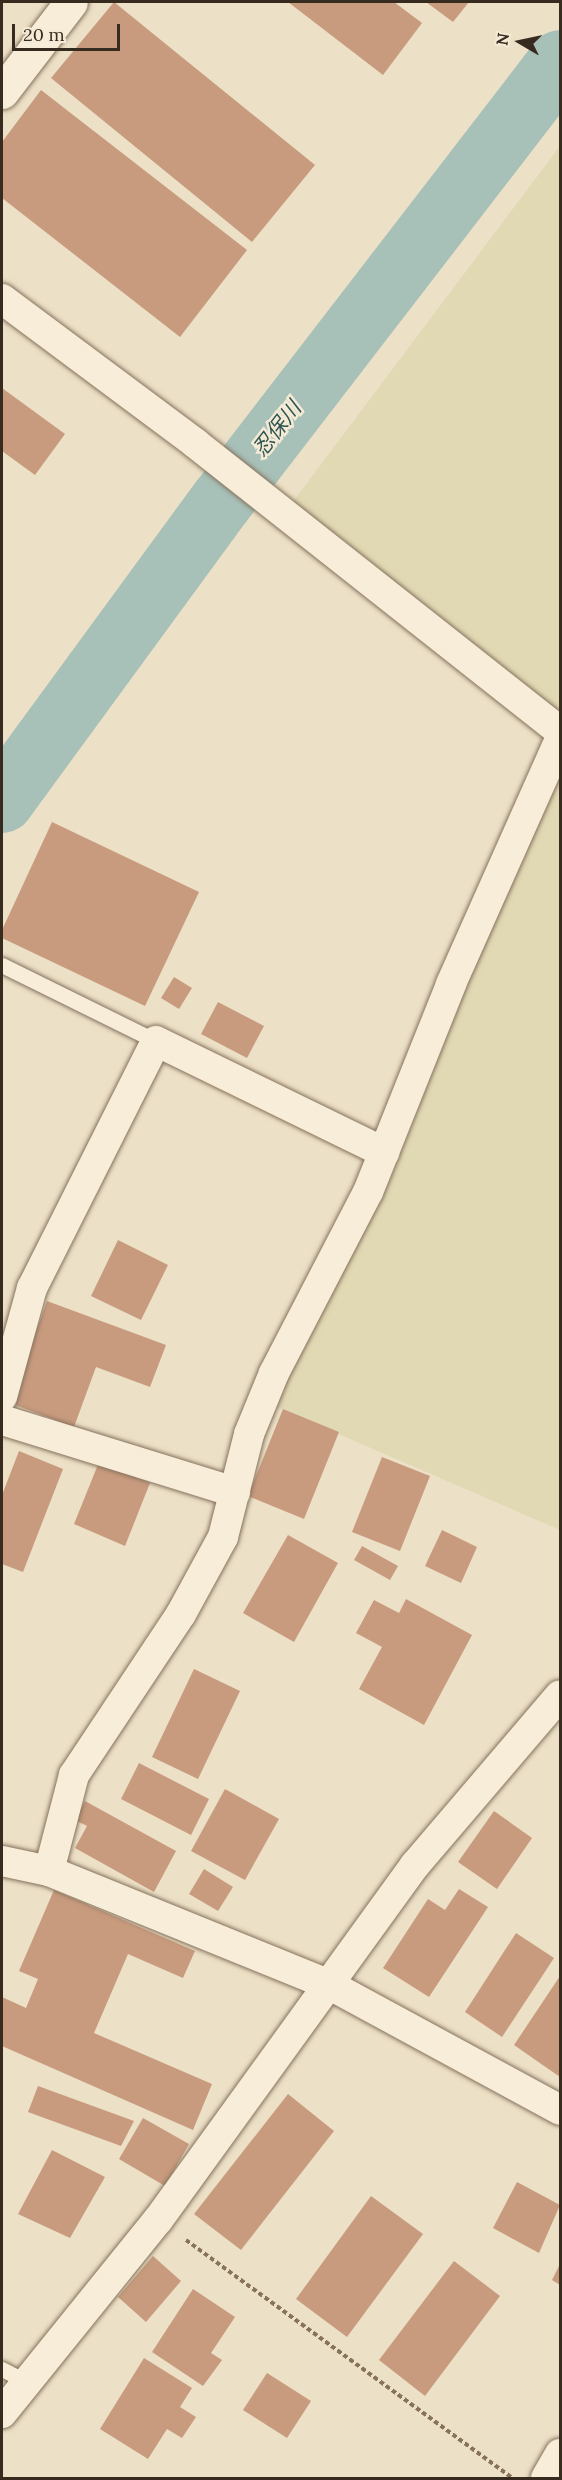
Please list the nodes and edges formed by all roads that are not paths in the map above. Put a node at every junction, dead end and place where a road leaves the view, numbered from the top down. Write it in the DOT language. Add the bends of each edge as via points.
graph roads {
  1 [pos="70,2"];
  2 [pos="2,92"];
  3 [pos="2,299"];
  4 [pos="561,731"];
  5 [pos="561,739"];
  6 [pos="2,965"];
  7 [pos="156,1041"];
  8 [pos="384,1152"];
  9 [pos="2,1397"];
  10 [pos="2,1420"];
  11 [pos="235,1492"];
  12 [pos="561,1695"];
  13 [pos="2,1861"];
  14 [pos="49,1871"];
  15 [pos="330,1985"];
  16 [pos="561,2110"];
  17 [pos="14,2375"];
  18 [pos="2,2413"];
  19 [pos="561,2454"];
  20 [pos="546,2478"];
  1 -- 2 [label="street"];
  3 -- 4 [label="street" via="195,443"];
  5 -- 8 [label="street" via="451,984"];
  6 -- 7 [label="lane"];
  7 -- 8 [label="street"];
  7 -- 9 [label="street" via="32,1288"];
  8 -- 11 [label="street" via="368,1192 270,1382 249,1434"];
  10 -- 11 [label="street"];
  11 -- 14 [label="street" via="223,1537 181,1614 74,1775"];
  12 -- 15 [label="street" via="415,1866"];
  13 -- 14 [label="street"];
  14 -- 15 [label="street"];
  15 -- 16 [label="street"];
  15 -- 17 [label="street" via="158,2220"];
  17 -- 18 [label="street"];
  19 -- 20 [label="street"];
}
